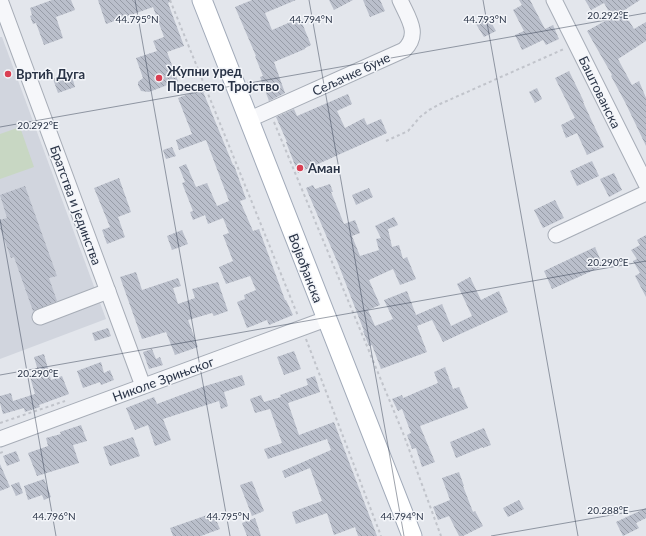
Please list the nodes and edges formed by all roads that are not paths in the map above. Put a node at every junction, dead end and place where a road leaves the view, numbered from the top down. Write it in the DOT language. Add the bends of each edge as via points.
graph roads {
  1 [pos="0,0"];
  2 [pos="202,0"];
  3 [pos="400,0"];
  4 [pos="554,0"];
  5 [pos="248,120"];
  6 [pos="646,184"];
  7 [pos="646,193"];
  8 [pos="556,235"];
  9 [pos="108,291"];
  10 [pos="40,317"];
  11 [pos="326,319"];
  12 [pos="143,386"];
  13 [pos="0,439"];
  14 [pos="412,536"];
  1 -- 9 [label="street, Братства и јединства"];
  2 -- 5 [label="main road, Војвођанска"];
  3 -- 5 [label="street, Сељачке буне" via="413,34 404,50"];
  4 -- 6 [label="street, Баштованска"];
  5 -- 11 [label="main road, Војвођанска"];
  7 -- 8 [label="street"];
  9 -- 10 [label="street"];
  9 -- 12 [label="street, Братства и јединства"];
  11 -- 12 [label="street, Николе Зрињског"];
  11 -- 14 [label="main road, Војвођанска"];
  12 -- 13 [label="street, Николе Зрињског"];
}
